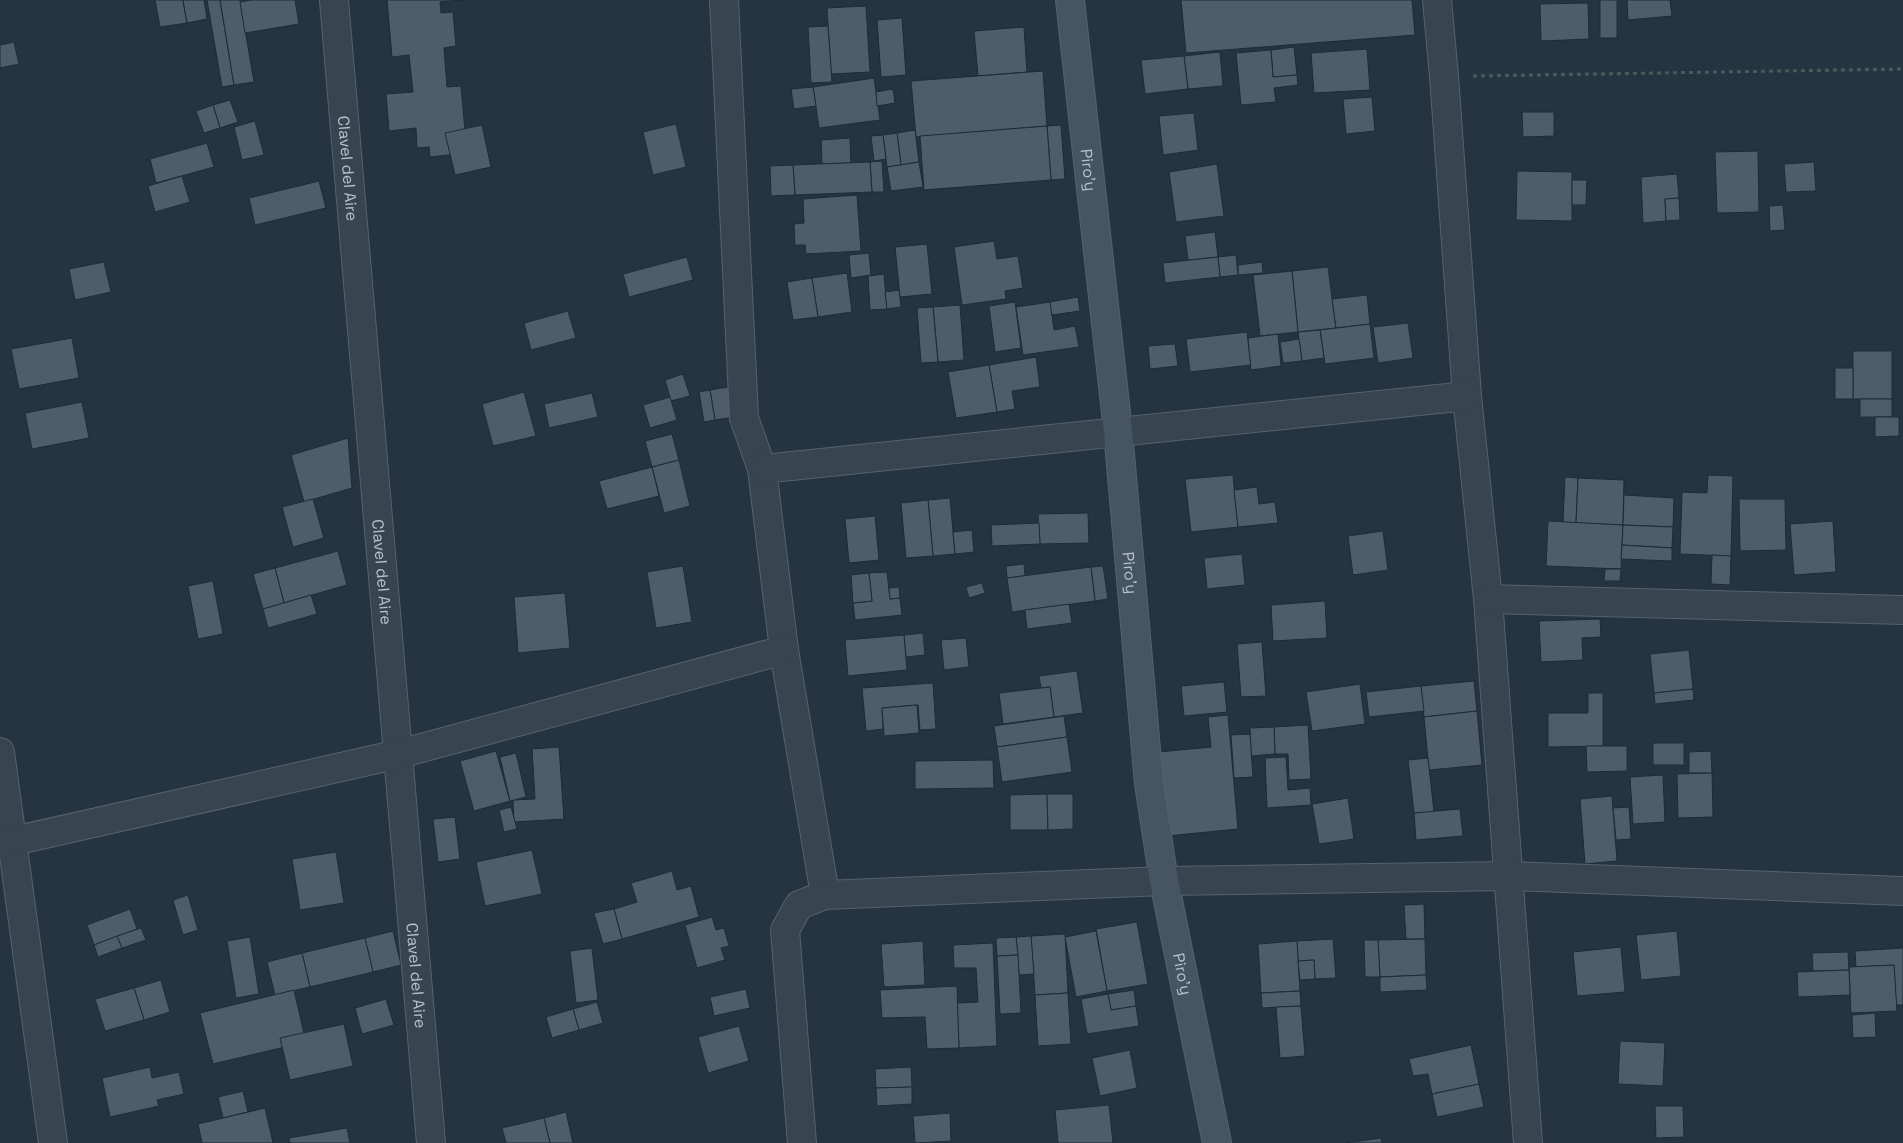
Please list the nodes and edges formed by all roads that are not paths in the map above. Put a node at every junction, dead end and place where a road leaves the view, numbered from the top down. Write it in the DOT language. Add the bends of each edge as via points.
graph roads {
  1 [pos="334,0"];
  2 [pos="724,0"];
  3 [pos="1070,0"];
  4 [pos="1437,0"];
  5 [pos="1467,396"];
  6 [pos="1118,431"];
  7 [pos="762,469"];
  8 [pos="1488,599"];
  9 [pos="1903,610"];
  10 [pos="784,650"];
  11 [pos="0,752"];
  12 [pos="399,754"];
  13 [pos="7,842"];
  14 [pos="1510,876"];
  15 [pos="1164,880"];
  16 [pos="1903,891"];
  17 [pos="825,896"];
  18 [pos="52,1143"];
  19 [pos="431,1143"];
  20 [pos="802,1143"];
  21 [pos="1217,1143"];
  22 [pos="1528,1143"];
  1 -- 12 [label="street, Clavel del Aire"];
  2 -- 7 [label="street" via="744,418"];
  3 -- 6 [label="main road, Piro'y"];
  4 -- 5 [label="street"];
  5 -- 6 [label="street"];
  5 -- 8 [label="street"];
  6 -- 7 [label="street"];
  6 -- 15 [label="main road, Piro'y" via="1149,784"];
  7 -- 10 [label="street"];
  8 -- 9 [label="street"];
  8 -- 14 [label="street"];
  10 -- 12 [label="street"];
  10 -- 17 [label="street"];
  11 -- 13 [label="street"];
  12 -- 13 [label="street"];
  12 -- 19 [label="street, Clavel del Aire"];
  13 -- 18 [label="street"];
  14 -- 15 [label="street"];
  14 -- 16 [label="street"];
  14 -- 22 [label="street"];
  15 -- 17 [label="street"];
  15 -- 21 [label="main road, Piro'y"];
  17 -- 20 [label="street" via="799,905 785,930"];
}
